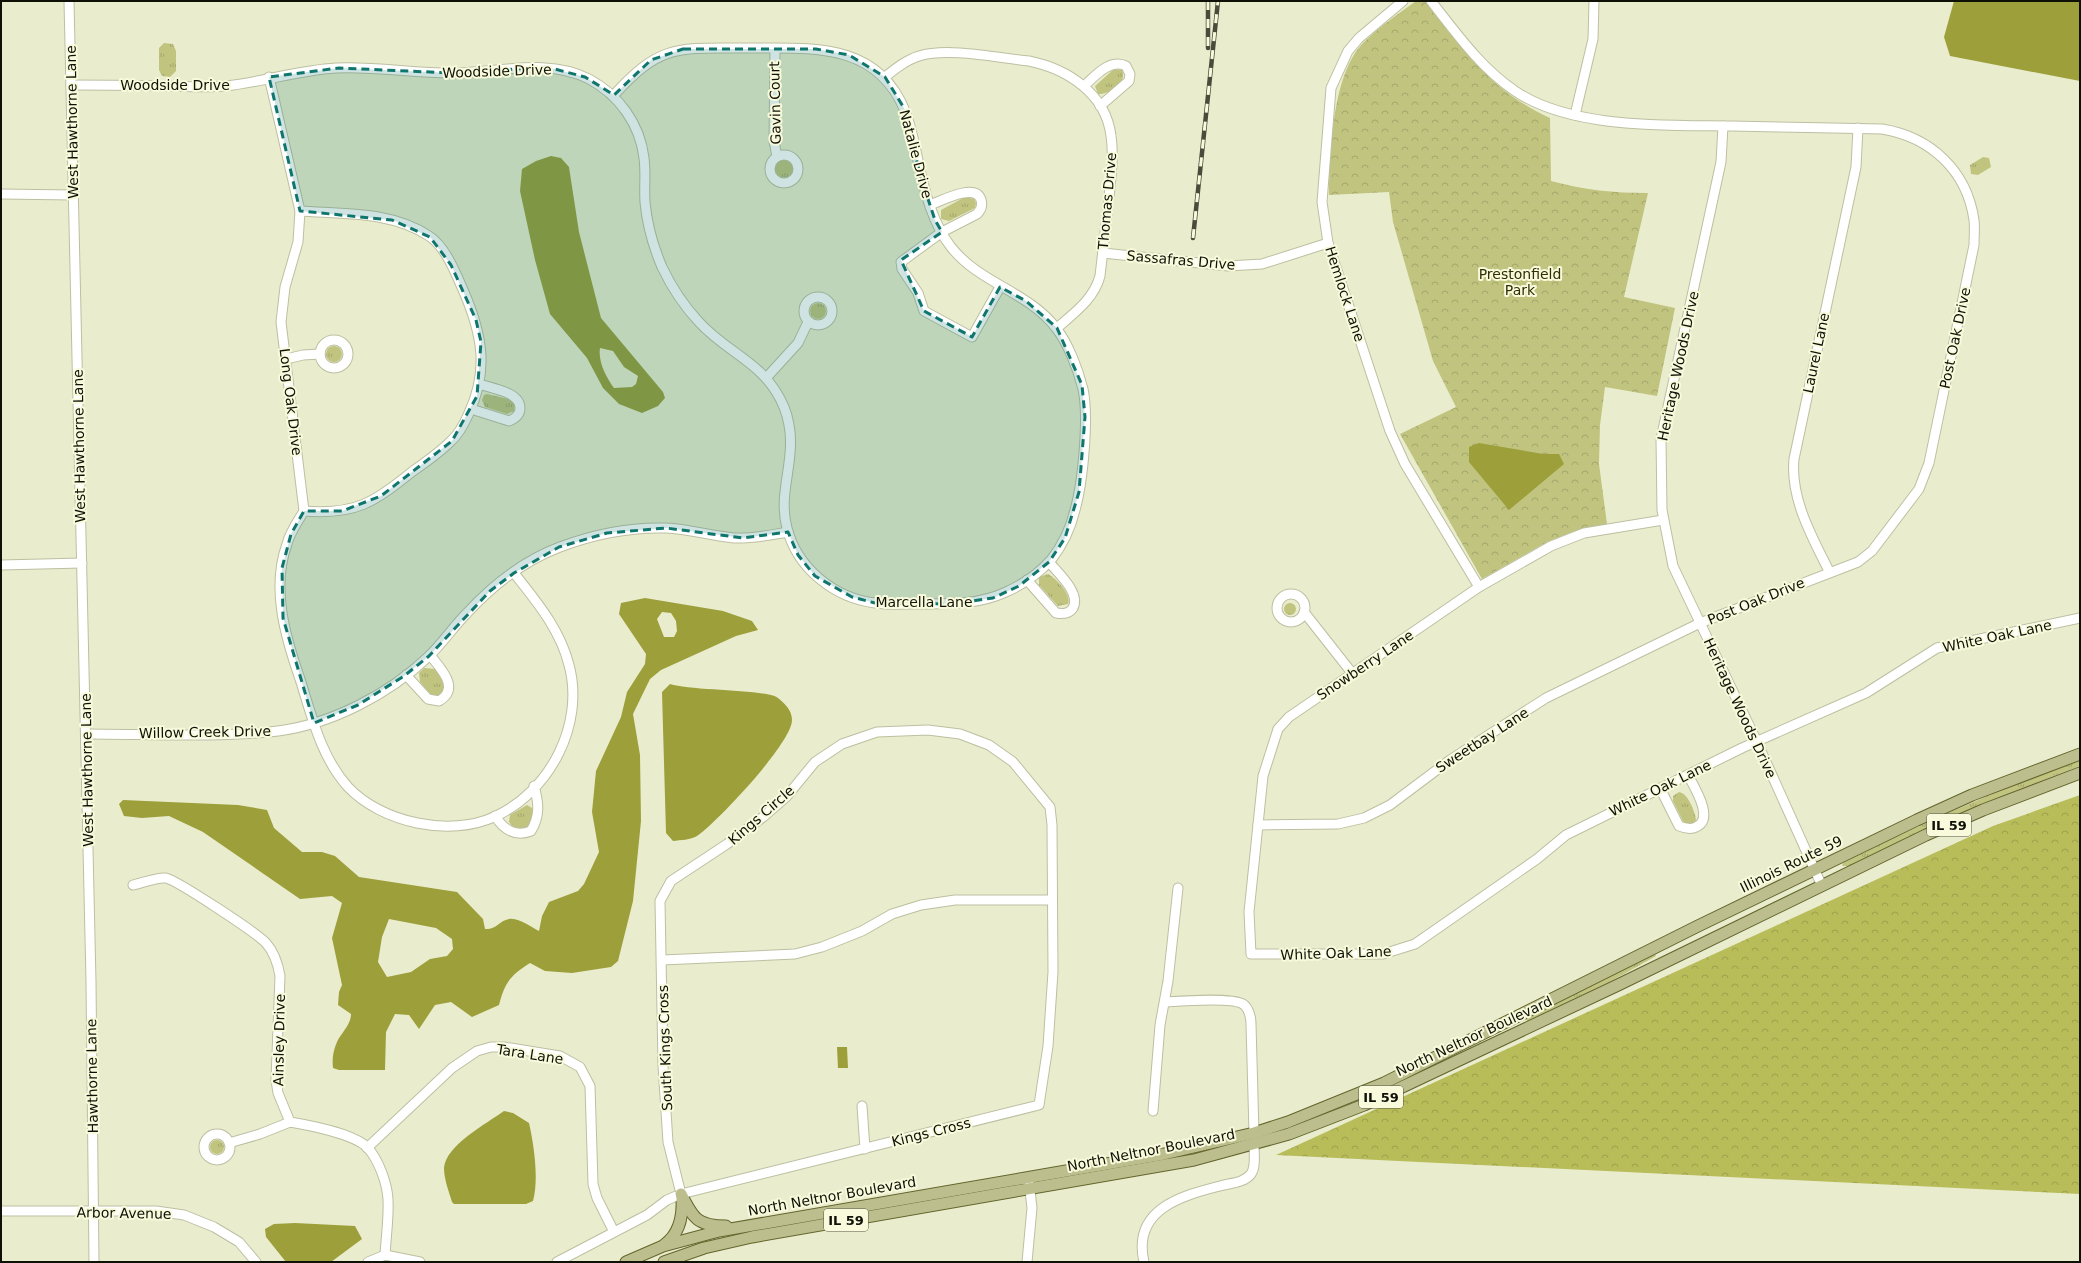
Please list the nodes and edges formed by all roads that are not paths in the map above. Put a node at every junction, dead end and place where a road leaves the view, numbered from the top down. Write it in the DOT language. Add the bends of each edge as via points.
graph roads {
  1 [pos="69,1"];
  2 [pos="1403,1"];
  3 [pos="1431,1"];
  4 [pos="1594,1"];
  5 [pos="775,49"];
  6 [pos="269,77"];
  7 [pos="884,77"];
  8 [pos="71,85"];
  9 [pos="1084,86"];
  10 [pos="614,95"];
  11 [pos="1100,106"];
  12 [pos="1575,115"];
  13 [pos="1722,126"];
  14 [pos="1858,128"];
  15 [pos="777,157"];
  16 [pos="1,194"];
  17 [pos="73,195"];
  18 [pos="930,205"];
  19 [pos="300,211"];
  20 [pos="942,232"];
  21 [pos="1328,243"];
  22 [pos="1103,253"];
  23 [pos="1000,287"];
  24 [pos="808,322"];
  25 [pos="1056,328"];
  26 [pos="320,354"];
  27 [pos="286,359"];
  28 [pos="767,377"];
  29 [pos="479,384"];
  30 [pos="471,409"];
  31 [pos="304,511"];
  32 [pos="1664,520"];
  33 [pos="788,532"];
  34 [pos="1049,562"];
  35 [pos="82,563"];
  36 [pos="1,565"];
  37 [pos="1829,571"];
  38 [pos="514,573"];
  39 [pos="1027,580"];
  40 [pos="1480,587"];
  41 [pos="1304,612"];
  42 [pos="2080,618"];
  43 [pos="1700,623"];
  44 [pos="430,655"];
  45 [pos="1352,673"];
  46 [pos="406,674"];
  47 [pos="314,723"];
  48 [pos="86,734"];
  49 [pos="1757,742"];
  50 [pos="2080,754"];
  51 [pos="2080,773"];
  52 [pos="1688,775"];
  53 [pos="534,786"];
  54 [pos="1660,788"];
  55 [pos="495,816"];
  56 [pos="1258,825"];
  57 [pos="1814,870"];
  58 [pos="133,885"];
  59 [pos="1822,886"];
  60 [pos="1178,888"];
  61 [pos="89,891"];
  62 [pos="1052,900"];
  63 [pos="660,901"];
  64 [pos="1251,954"];
  65 [pos="662,960"];
  66 [pos="1052,977"];
  67 [pos="1165,1002"];
  68 [pos="1522,1014"];
  69 [pos="862,1106"];
  70 [pos="1152,1112"];
  71 [pos="290,1122"];
  72 [pos="1254,1133"];
  73 [pos="229,1143"];
  74 [pos="1254,1144"];
  75 [pos="367,1148"];
  76 [pos="865,1149"];
  77 [pos="1028,1177"];
  78 [pos="1030,1189"];
  79 [pos="681,1194"];
  80 [pos="1,1211"];
  81 [pos="93,1212"];
  82 [pos="743,1227"];
  83 [pos="614,1232"];
  84 [pos="662,1246"];
  85 [pos="385,1255"];
  86 [pos="94,1262"];
  87 [pos="256,1262"];
  88 [pos="368,1262"];
  89 [pos="420,1262"];
  90 [pos="557,1262"];
  91 [pos="626,1262"];
  92 [pos="664,1262"];
  93 [pos="1027,1262"];
  94 [pos="1144,1262"];
  1 -- 8 [label="street, West Hawthorne Lane"];
  2 -- 21 [label="street, Hemlock Lane" via="1359,38 1348,51 1330,88 1322,202"];
  3 -- 12 [label="street, Post Oak Drive" via="1482,65 1498,78 1536,103"];
  4 -- 12 [label="street" via="1594,39"];
  5 -- 7 [label="street, Natalie Drive" via="838,52 859,60"];
  5 -- 10 [label="street, Natalie Drive" via="694,48 672,51 651,60"];
  5 -- 15 [label="street, Gavin Court" via="774,141"];
  6 -- 8 [label="street, Woodside Drive" via="214,86"];
  6 -- 10 [label="street, Woodside Drive" via="339,68 452,73 547,68 585,77"];
  6 -- 19 [label="street, Long Oak Drive"];
  7 -- 9 [label="street, Thomas Drive" via="898,66 918,57 947,52 1042,64 1067,73"];
  7 -- 18 [label="street, Natalie Drive" via="907,115 921,178"];
  8 -- 17 [label="street, West Hawthorne Lane"];
  9 -- 11 [label="street, Thomas Drive"];
  9 -- 11 [label="street" via="1110,65 1116,63 1126,66 1130,81"];
  10 -- 28 [label="street, Woodside Drive" via="634,126 642,146 649,227 670,283 700,324"];
  11 -- 22 [label="street, Thomas Drive" via="1109,126 1112,148"];
  12 -- 13 [label="street, Post Oak Drive" via="1622,123"];
  13 -- 14 [label="street, Post Oak Drive"];
  13 -- 32 [label="street, Heritage Woods Drive" via="1721,162 1661,440 1661,498"];
  14 -- 37 [label="street, Laurel Lane" via="1856,166 1792,473 1797,500"];
  14 -- 37 [label="street, Post Oak Drive" via="1901,133 1923,142 1945,160 1957,173 1968,194 1974,220 1974,245 1929,463 1919,489 1872,550 1858,562"];
  16 -- 17 [label="street"];
  17 -- 35 [label="street, West Hawthorne Lane"];
  18 -- 20 [label="street, Natalie Drive" via="934,220"];
  18 -- 20 [label="street" via="965,192 979,195 982,202 981,210"];
  19 -- 27 [label="street, Long Oak Drive" via="298,242 285,287 282,310"];
  19 -- 29 [label="street" via="382,217 430,236 451,265 476,320 482,355"];
  20 -- 23 [label="street, Natalie Drive" via="952,250"];
  20 -- 23 [label="street" via="901,262 902,269 918,293 924,311 972,337"];
  21 -- 22 [label="street, Sassafras Drive" via="1262,264 1228,266"];
  21 -- 40 [label="street, Hemlock Lane" via="1390,431 1406,464"];
  22 -- 25 [label="street, Thomas Drive" via="1100,276 1094,290"];
  23 -- 25 [label="street, Natalie Drive" via="1026,301"];
  24 -- 28 [label="street" via="798,343"];
  25 -- 34 [label="street, Marcella Lane" via="1082,385 1086,417 1075,511 1065,538"];
  26 -- 27 [label="street"];
  27 -- 31 [label="street, Long Oak Drive"];
  28 -- 33 [label="street, Woodside Drive" via="784,409 790,434 791,456 785,502"];
  29 -- 30 [label="street"];
  29 -- 30 [label="street" via="519,401 519,414 509,421"];
  30 -- 31 [label="street" via="452,440 380,496 357,508 342,511"];
  31 -- 47 [label="street" via="289,538 283,556 281,602 291,652"];
  32 -- 40 [label="street, Snowberry Lane" via="1584,533 1550,546"];
  32 -- 43 [label="street, Heritage Woods Drive" via="1673,566"];
  33 -- 38 [label="street, Willow Creek Drive" via="743,538 666,528 619,531 581,539 559,547"];
  33 -- 39 [label="street, Marcella Lane" via="798,555 814,576 841,593 875,603 966,604 993,598"];
  34 -- 39 [label="street, Marcella Lane"];
  34 -- 39 [label="street" via="1073,592 1076,601 1072,610 1065,614 1056,613"];
  35 -- 36 [label="street"];
  35 -- 48 [label="street, West Hawthorne Lane"];
  37 -- 43 [label="street, Post Oak Drive"];
  38 -- 44 [label="street, Willow Creek Drive" via="490,590"];
  38 -- 53 [label="street" via="557,633 572,678 572,715 566,737 546,775"];
  40 -- 45 [label="street, Snowberry Lane"];
  41 -- 45 [label="street"];
  42 -- 49 [label="street, White Oak Lane" via="1938,648 1866,693"];
  43 -- 49 [label="street, Heritage Woods Drive"];
  43 -- 56 [label="street, Sweetbay Lane" via="1546,698 1450,760 1390,804 1364,818 1338,824"];
  44 -- 46 [label="street, Willow Creek Drive"];
  44 -- 46 [label="street" via="446,676 450,686 444,698 439,701 428,699"];
  45 -- 56 [label="street, Snowberry Lane" via="1289,717 1278,729 1263,776"];
  46 -- 47 [label="street, Willow Creek Drive" via="358,705"];
  47 -- 48 [label="street, Willow Creek Drive" via="278,731 238,734"];
  47 -- 55 [label="street" via="326,755 345,782 384,812 414,823 438,826 472,823"];
  48 -- 61 [label="street, West Hawthorne Lane"];
  49 -- 52 [label="street, White Oak Lane"];
  49 -- 57 [label="street, Heritage Woods Drive"];
  50 -- 57 [label="main road, Illinois Route 59 / IL 59" via="1972,795"];
  51 -- 59 [label="main road, IL 59" via="1982,810"];
  52 -- 54 [label="street, White Oak Lane"];
  52 -- 54 [label="street" via="1703,808 1704,820 1694,829 1678,826"];
  53 -- 55 [label="street" via="518,803"];
  53 -- 55 [label="street" via="539,813 531,831 515,834"];
  54 -- 64 [label="street, White Oak Lane" via="1566,835 1537,859 1415,944 1384,954"];
  56 -- 64 [label="street, Snowberry Lane" via="1250,912"];
  57 -- 59 [label="street, Heritage Woods Drive"];
  57 -- 68 [label="main road, Illinois Route 59 / IL 59"];
  58 -- 71 [label="street, Ainsley Drive" via="164,878 171,880 265,942 277,962 280,976 276,1080 278,1093"];
  59 -- 74 [label="main road, North Neltnor Boulevard / IL 59" via="1364,1105 1308,1127"];
  60 -- 67 [label="street"];
  61 -- 81 [label="street, Hawthorne Lane"];
  62 -- 63 [label="street, Kings Circle" via="1050,807 1012,762 990,745 960,734 928,730 878,732 842,744 815,762 787,796 762,817 671,881"];
  62 -- 65 [label="street" via="955,900 921,905 892,914 862,931 822,947 795,954"];
  62 -- 66 [label="street, Kings Circle"];
  63 -- 65 [label="street, South Kings Cross"];
  65 -- 79 [label="street, South Kings Cross" via="663,1066 668,1142"];
  66 -- 76 [label="street, Kings Cross" via="1048,1046 1039,1105"];
  67 -- 70 [label="street" via="1160,1025"];
  67 -- 72 [label="street" via="1228,1000 1243,1004 1247,1009 1252,1024"];
  68 -- 72 [label="main road, North Neltnor Boulevard / IL 59" via="1384,1083 1317,1111"];
  69 -- 76 [label="street"];
  71 -- 73 [label="street"];
  71 -- 75 [label="street" via="331,1130"];
  72 -- 74 [label="main road"];
  72 -- 77 [label="main road, North Neltnor Boulevard / IL 59" via="1192,1148"];
  74 -- 78 [label="main road, North Neltnor Boulevard / IL 59" via="1194,1160"];
  74 -- 94 [label="street" via="1254,1169 1250,1176 1239,1182 1180,1199 1150,1219 1142,1248"];
  75 -- 83 [label="street, Tara Lane" via="452,1068 477,1051 504,1047 560,1056 580,1067 590,1086 593,1184"];
  75 -- 85 [label="street" via="380,1170 386,1187 388,1200"];
  76 -- 79 [label="street, Kings Cross"];
  77 -- 78 [label="street"];
  77 -- 82 [label="main road, North Neltnor Boulevard / IL 59"];
  78 -- 92 [label="main road, North Neltnor Boulevard / IL 59" via="752,1236 704,1248"];
  78 -- 93 [label="street" via="1032,1208"];
  79 -- 82 [label="main road" via="693,1217 701,1222"];
  79 -- 83 [label="street"];
  79 -- 84 [label="main road" via="683,1210 680,1226 669,1242"];
  80 -- 81 [label="street, Arbor Avenue"];
  81 -- 86 [label="street, Hawthorne Lane"];
  81 -- 87 [label="street, Arbor Avenue" via="156,1211 184,1215 214,1227 239,1242"];
  82 -- 84 [label="main road, North Neltnor Boulevard / IL 59" via="690,1237"];
  83 -- 90 [label="street"];
  84 -- 91 [label="main road, North Neltnor Boulevard / IL 59"];
  85 -- 88 [label="street"];
  85 -- 89 [label="street"];
}
